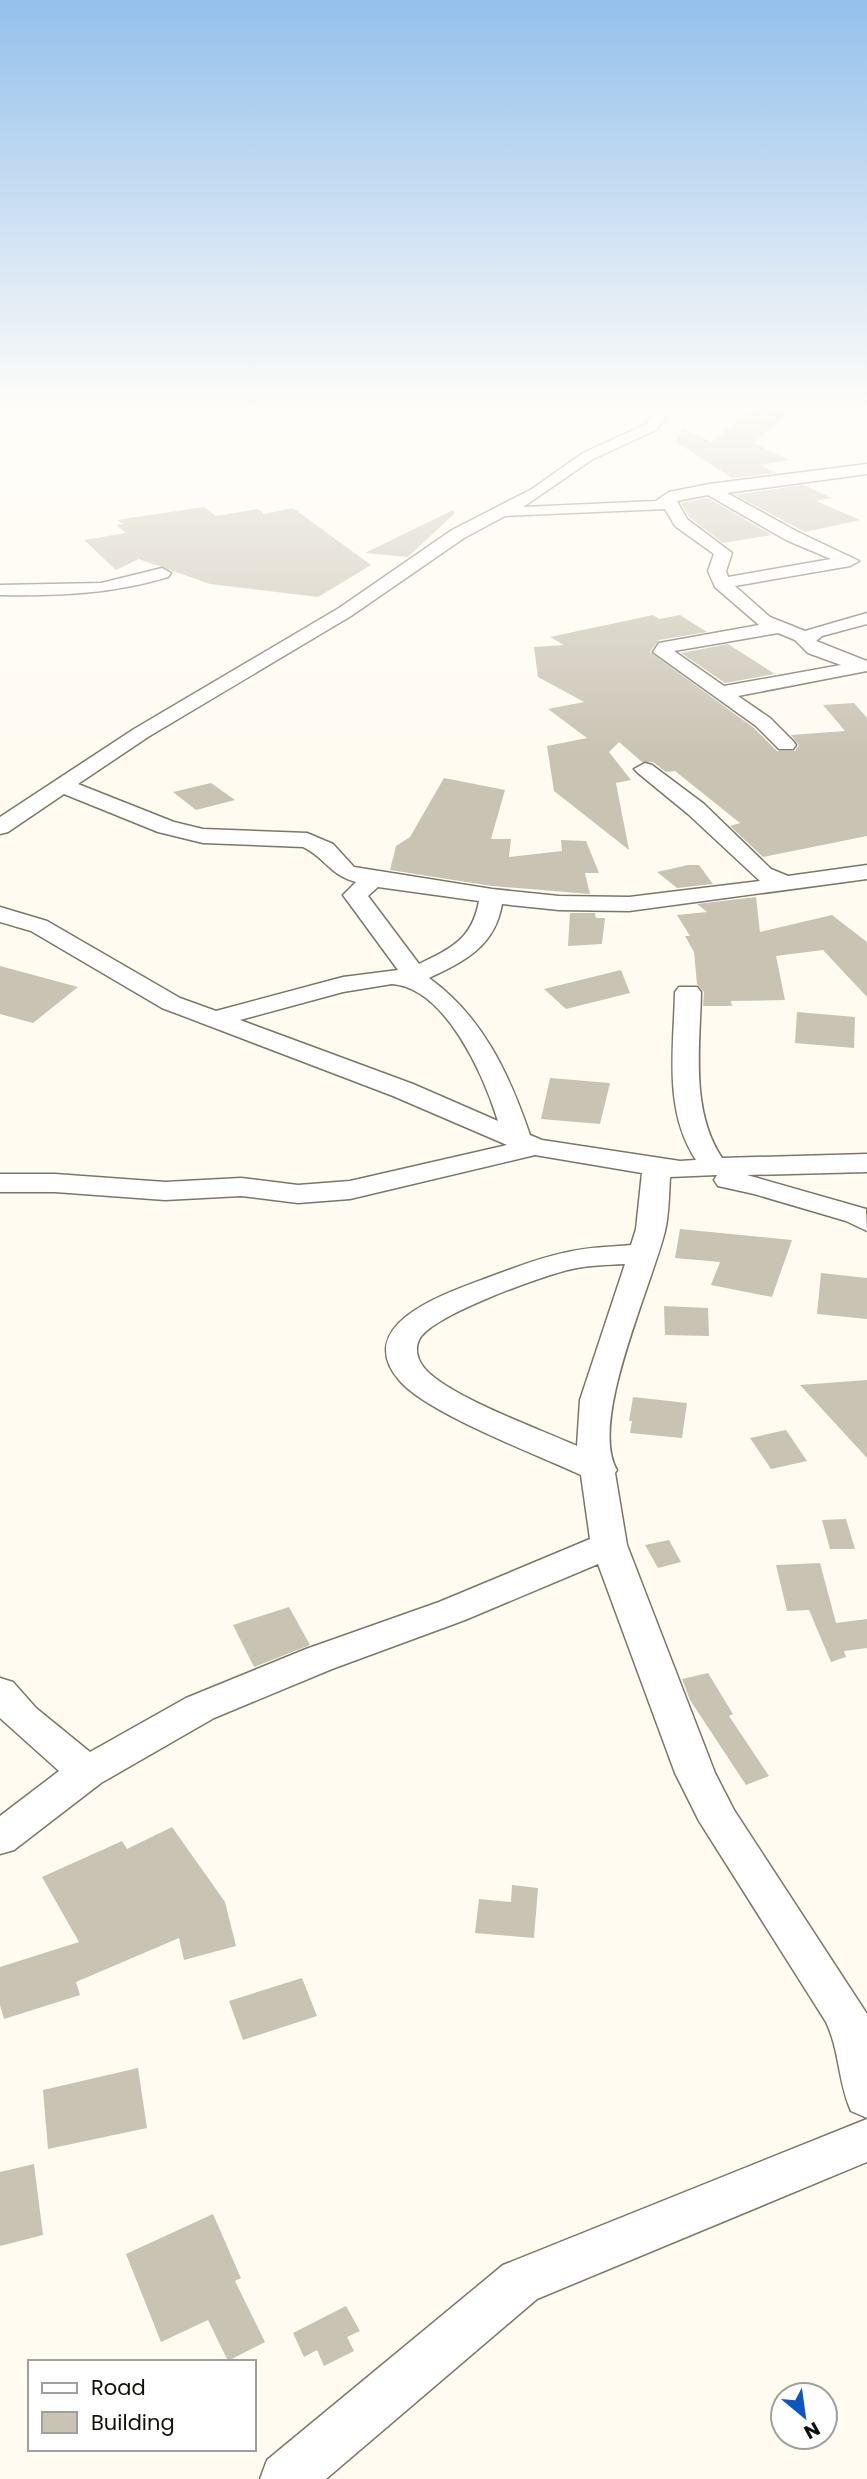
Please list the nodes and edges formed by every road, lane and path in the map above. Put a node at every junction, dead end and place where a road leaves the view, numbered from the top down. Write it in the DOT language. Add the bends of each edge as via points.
graph roads {
  1 [pos="477,525"];
  2 [pos="685,525"];
  3 [pos="772,525"];
  4 [pos="859,563"];
  5 [pos="162,573"];
  6 [pos="721,583"];
  7 [pos="0,590"];
  8 [pos="79,591"];
  9 [pos="0,602"];
  10 [pos="867,618"];
  11 [pos="775,628"];
  12 [pos="805,637"];
  13 [pos="866,667"];
  14 [pos="720,693"];
  15 [pos="786,745"];
  16 [pos="645,769"];
  17 [pos="64,786"];
  18 [pos="28,809"];
  19 [pos="0,813"];
  20 [pos="0,827"];
  21 [pos="867,872"];
  22 [pos="373,879"];
  23 [pos="806,883"];
  24 [pos="492,896"];
  25 [pos="0,914"];
  26 [pos="417,979"];
  27 [pos="688,992"];
  28 [pos="216,1019"];
  29 [pos="527,1145"];
  30 [pos="867,1163"];
  31 [pos="714,1167"];
  32 [pos="668,1170"];
  33 [pos="0,1183"];
  34 [pos="867,1222"];
  35 [pos="642,1253"];
  36 [pos="600,1469"];
  37 [pos="609,1545"];
  38 [pos="0,1692"];
  39 [pos="87,1772"];
  40 [pos="0,1838"];
  41 [pos="867,2097"];
  42 [pos="867,2140"];
  43 [pos="286,2479"];
  1 -- 17 [label="street"];
  2 -- 6 [label="street" via="723,553 717,571"];
  3 -- 4 [label="street"];
  4 -- 6 [label="street"];
  5 -- 8 [label="street" via="125,586"];
  6 -- 11 [label="street"];
  7 -- 8 [label="street"];
  8 -- 9 [label="street"];
  10 -- 12 [label="street"];
  11 -- 12 [label="street"];
  11 -- 14 [label="street" via="666,647 662,652"];
  12 -- 13 [label="street" via="816,649"];
  13 -- 14 [label="street"];
  14 -- 15 [label="street" via="763,722"];
  16 -- 23 [label="street" via="696,809 763,874 786,883"];
  17 -- 18 [label="street"];
  17 -- 22 [label="street" via="166,827 203,836 307,840 326,849 346,872"];
  18 -- 19 [label="street"];
  18 -- 20 [label="street"];
  21 -- 23 [label="street"];
  22 -- 24 [label="street"];
  22 -- 26 [label="street" via="355,895"];
  23 -- 24 [label="street" via="629,904"];
  24 -- 26 [label="street" via="487,925 459,954"];
  25 -- 28 [label="street" via="39,926 171,1003"];
  26 -- 28 [label="street" via="379,976"];
  26 -- 29 [label="street" via="450,1010 496,1075"];
  27 -- 31 [label="street" via="688,1107 698,1148"];
  28 -- 29 [label="street" via="403,1090"];
  29 -- 32 [label="street"];
  29 -- 33 [label="street" via="350,1190 299,1194 241,1187 165,1191"];
  30 -- 31 [label="street"];
  31 -- 32 [label="street"];
  32 -- 34 [label="street" via="759,1186"];
  32 -- 35 [label="street"];
  35 -- 36 [label="street" via="596,1400 592,1436"];
  35 -- 36 [label="street" via="568,1261 509,1281 439,1307 416,1322 403,1338 402,1362 411,1378 435,1394"];
  36 -- 37 [label="street"];
  37 -- 39 [label="street" via="200,1708"];
  37 -- 41 [label="street" via="695,1773 719,1821 842,2009 856,2039"];
  38 -- 39 [label="street" via="22,1718"];
  39 -- 40 [label="street"];
  42 -- 43 [label="street" via="520,2282"];
}
